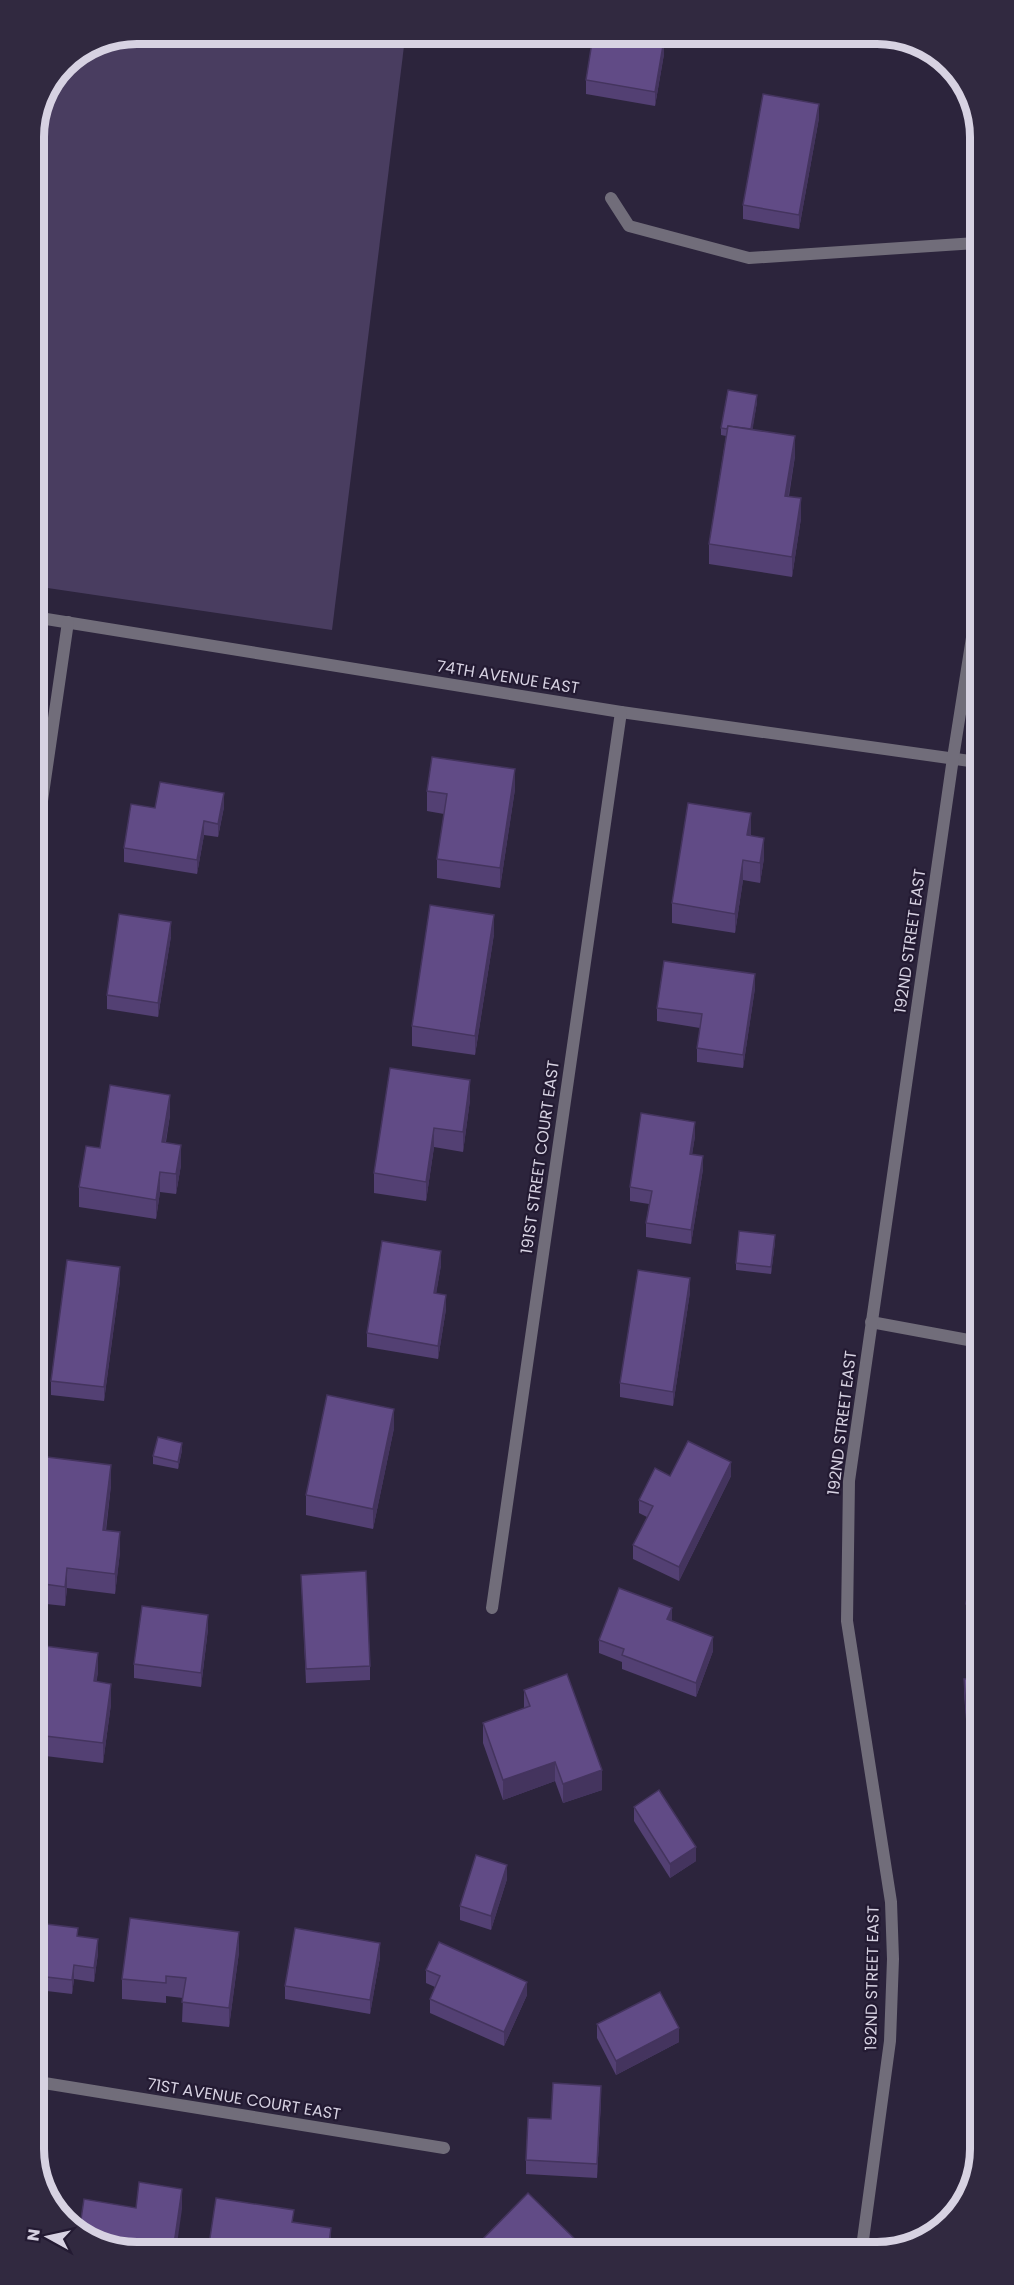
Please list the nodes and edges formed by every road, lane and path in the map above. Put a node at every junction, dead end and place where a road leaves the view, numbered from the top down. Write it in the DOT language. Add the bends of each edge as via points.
graph roads {
  1 [pos="611,198"];
  2 [pos="970,243"];
  3 [pos="44,618"];
  4 [pos="68,622"];
  5 [pos="970,650"];
  6 [pos="621,712"];
  7 [pos="953,758"];
  8 [pos="970,761"];
  9 [pos="44,787"];
  10 [pos="871,1322"];
  11 [pos="970,1340"];
  12 [pos="492,1608"];
  13 [pos="44,2083"];
  14 [pos="444,2148"];
  15 [pos="863,2242"];
  1 -- 2 [label="street" via="629,226 749,258"];
  3 -- 4 [label="street, 74TH AVENUE EAST"];
  4 -- 6 [label="street, 74TH AVENUE EAST"];
  4 -- 9 [label="street"];
  5 -- 7 [label="street, 192ND STREET EAST"];
  6 -- 7 [label="street, 74TH AVENUE EAST"];
  6 -- 12 [label="street, 191ST STREET COURT EAST"];
  7 -- 8 [label="street, 74TH AVENUE EAST"];
  7 -- 10 [label="street, 192ND STREET EAST"];
  10 -- 11 [label="street"];
  10 -- 15 [label="street, 192ND STREET EAST" via="849,1480 847,1621 891,1902 893,1959 890,2041"];
  13 -- 14 [label="street, 71ST AVENUE COURT EAST"];
}
